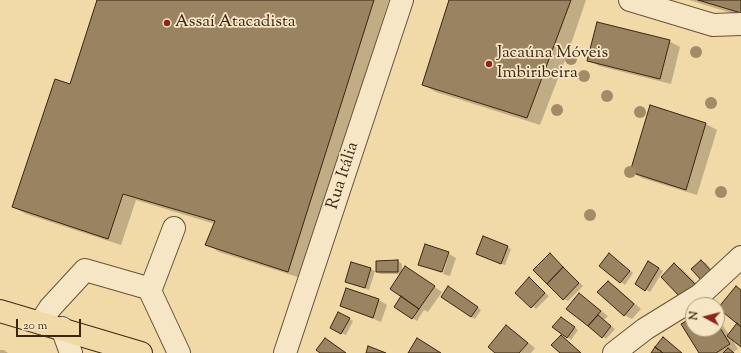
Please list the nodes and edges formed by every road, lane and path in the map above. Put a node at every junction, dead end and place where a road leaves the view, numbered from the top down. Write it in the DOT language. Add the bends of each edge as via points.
graph roads {
  1 [pos="402,0"];
  2 [pos="630,0"];
  3 [pos="741,24"];
  4 [pos="174,228"];
  5 [pos="741,257"];
  6 [pos="151,289"];
  7 [pos="0,311"];
  8 [pos="41,322"];
  9 [pos="62,328"];
  10 [pos="71,353"];
  11 [pos="141,353"];
  12 [pos="179,353"];
  13 [pos="285,353"];
  14 [pos="614,353"];
  1 -- 13 [label="street, Rua Itália"];
  2 -- 3 [label="street" via="713,25"];
  4 -- 6 [label="street"];
  5 -- 14 [label="street" via="700,295 645,329"];
  6 -- 8 [label="street" via="85,270 50,308"];
  6 -- 12 [label="street"];
  7 -- 8 [label="main road"];
  8 -- 9 [label="main road"];
  9 -- 10 [label="street"];
  9 -- 11 [label="main road"];
}
